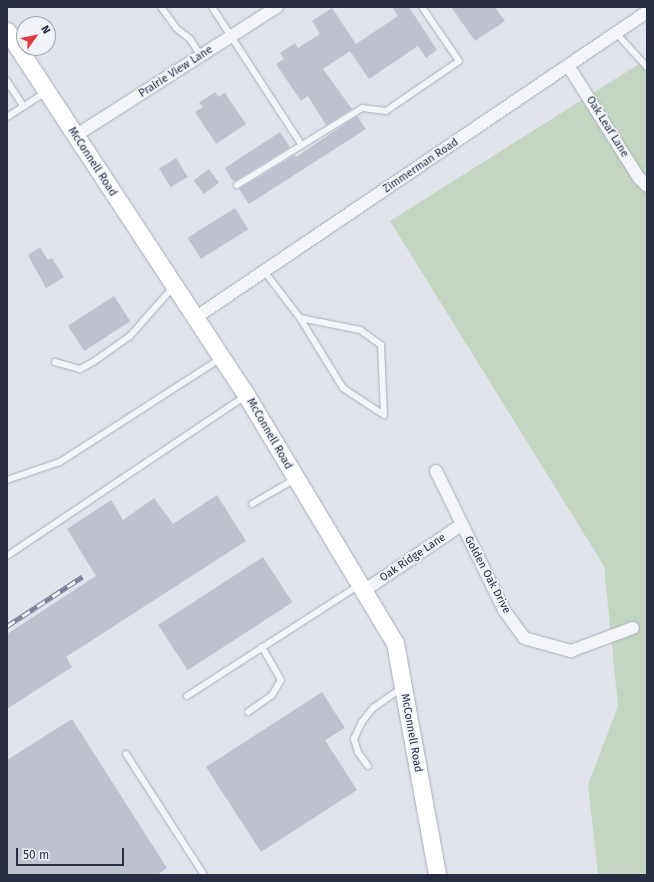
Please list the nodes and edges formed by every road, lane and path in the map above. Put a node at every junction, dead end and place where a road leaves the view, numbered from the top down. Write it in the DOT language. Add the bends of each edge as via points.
graph roads {
  1 [pos="161,7"];
  2 [pos="212,7"];
  3 [pos="277,7"];
  4 [pos="422,7"];
  5 [pos="647,12"];
  6 [pos="7,31"];
  7 [pos="616,33"];
  8 [pos="231,37"];
  9 [pos="201,56"];
  10 [pos="569,67"];
  11 [pos="647,67"];
  12 [pos="7,81"];
  13 [pos="46,92"];
  14 [pos="23,106"];
  15 [pos="7,117"];
  16 [pos="75,136"];
  17 [pos="301,144"];
  18 [pos="237,185"];
  19 [pos="647,186"];
  20 [pos="264,271"];
  21 [pos="174,286"];
  22 [pos="195,318"];
  23 [pos="300,318"];
  24 [pos="222,358"];
  25 [pos="55,362"];
  26 [pos="246,395"];
  27 [pos="436,471"];
  28 [pos="295,479"];
  29 [pos="7,480"];
  30 [pos="252,504"];
  31 [pos="461,525"];
  32 [pos="7,556"];
  33 [pos="363,587"];
  34 [pos="633,628"];
  35 [pos="262,647"];
  36 [pos="403,687"];
  37 [pos="187,696"];
  38 [pos="248,712"];
  39 [pos="126,754"];
  40 [pos="368,766"];
  41 [pos="204,875"];
  42 [pos="437,875"];
  1 -- 9 [label="lane" via="176,28 190,39"];
  2 -- 8 [label="lane"];
  3 -- 8 [label="street, Prairie View Lane"];
  4 -- 17 [label="lane" via="459,61 386,111 362,108"];
  5 -- 7 [label="street, Zimmerman Road"];
  6 -- 13 [label="street, McConnell Road"];
  7 -- 10 [label="street, Zimmerman Road"];
  7 -- 11 [label="lane"];
  8 -- 9 [label="street, Prairie View Lane"];
  8 -- 17 [label="lane"];
  9 -- 16 [label="street, Prairie View Lane"];
  10 -- 19 [label="street, Oak Leaf Lane" via="639,178"];
  10 -- 20 [label="street, Zimmerman Road"];
  12 -- 14 [label="lane"];
  13 -- 14 [label="lane"];
  13 -- 16 [label="street, McConnell Road"];
  14 -- 15 [label="lane"];
  16 -- 21 [label="street, McConnell Road"];
  17 -- 18 [label="lane"];
  20 -- 22 [label="street, Zimmerman Road"];
  20 -- 23 [label="lane"];
  21 -- 22 [label="street, McConnell Road"];
  21 -- 25 [label="lane" via="130,336 93,362 80,369"];
  22 -- 24 [label="street, McConnell Road"];
  23 -- 23 [label="lane" via="343,388 384,415 381,345 360,330"];
  24 -- 26 [label="street, McConnell Road"];
  24 -- 29 [label="lane" via="60,462"];
  26 -- 28 [label="street, McConnell Road"];
  26 -- 32 [label="lane"];
  27 -- 31 [label="street, Golden Oak Drive"];
  28 -- 30 [label="lane"];
  28 -- 33 [label="street, McConnell Road"];
  31 -- 33 [label="street, Oak Ridge Lane"];
  31 -- 34 [label="street, Golden Oak Drive" via="504,610 524,638 570,651"];
  33 -- 35 [label="lane"];
  33 -- 36 [label="street, McConnell Road" via="395,643"];
  35 -- 37 [label="lane"];
  35 -- 38 [label="lane" via="281,680 272,695"];
  36 -- 40 [label="lane" via="373,708 362,722 354,739 358,752"];
  36 -- 42 [label="street, McConnell Road"];
  39 -- 41 [label="lane"];
}
